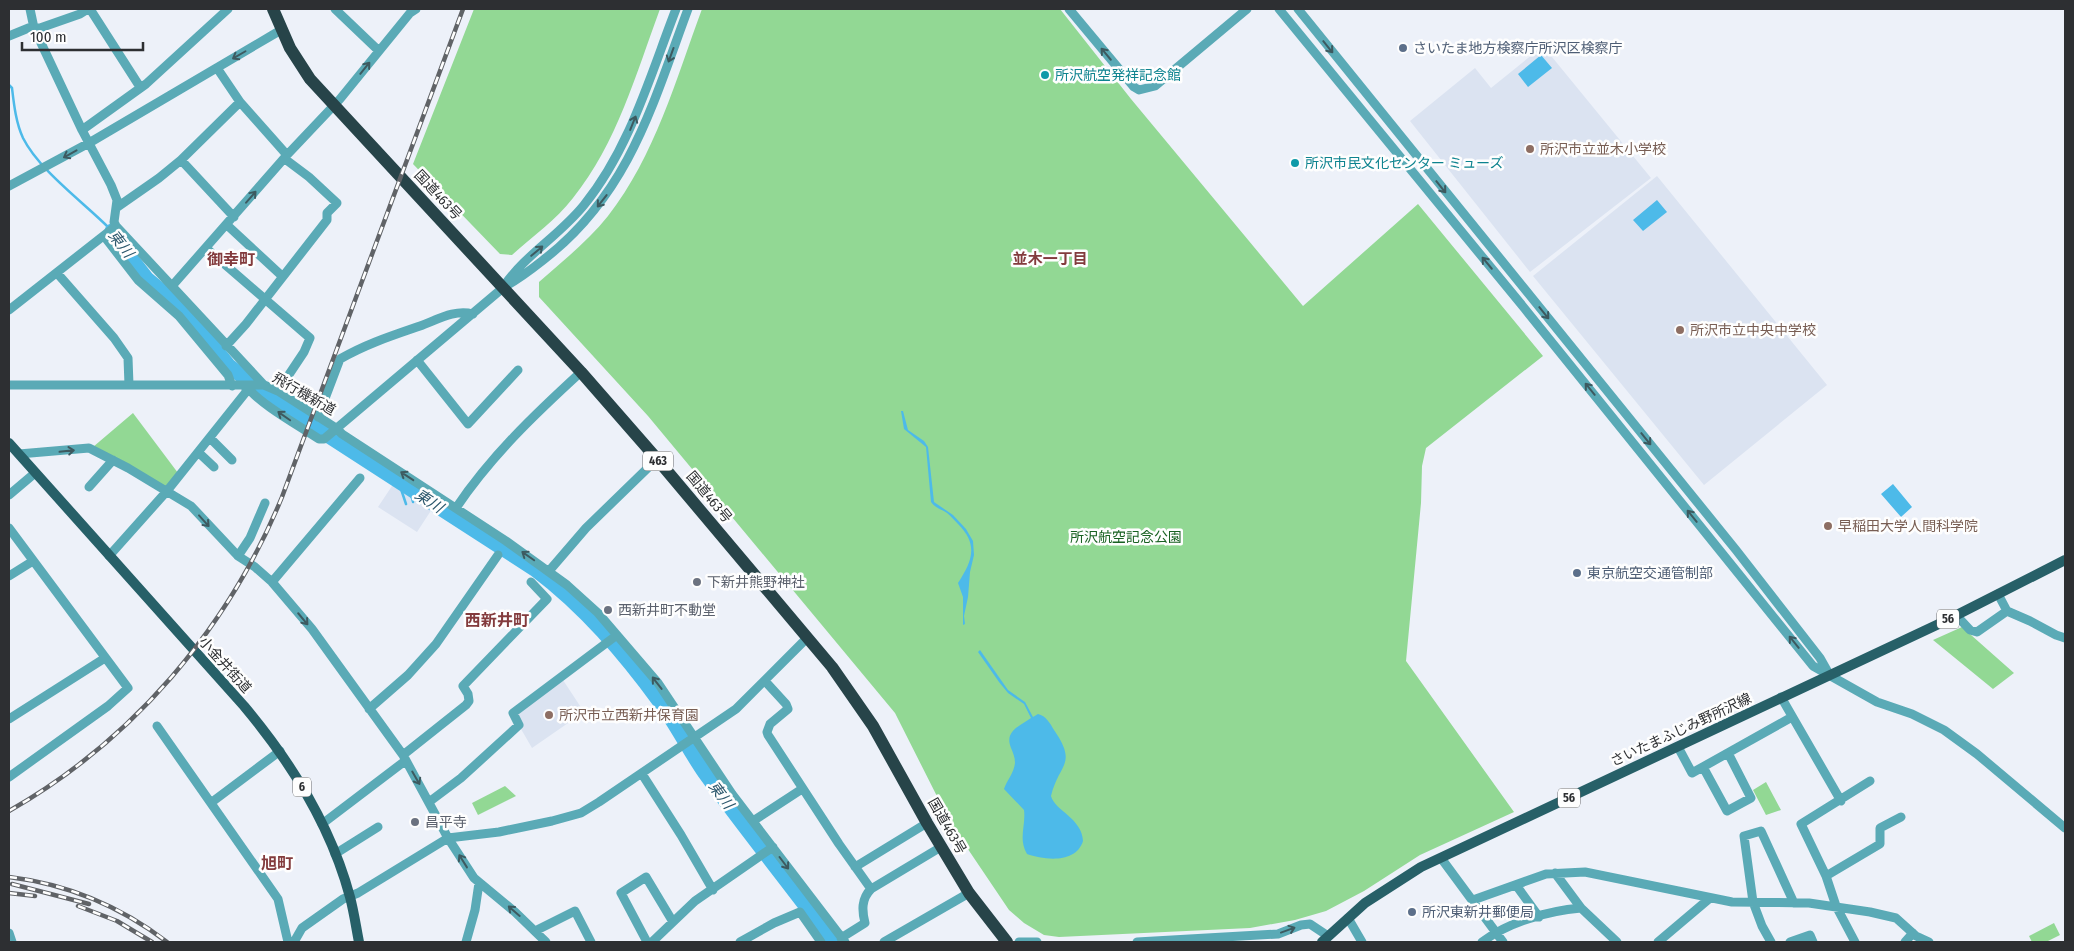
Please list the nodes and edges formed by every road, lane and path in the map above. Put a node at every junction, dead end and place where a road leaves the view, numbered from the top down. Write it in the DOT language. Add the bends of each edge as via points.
graph roads {
  1 [pos="30,9"];
  2 [pos="89,9"];
  3 [pos="228,9"];
  4 [pos="272,9"];
  5 [pos="335,9"];
  6 [pos="676,9"];
  7 [pos="688,9"];
  8 [pos="1069,9"];
  9 [pos="1247,9"];
  10 [pos="1279,9"];
  11 [pos="1298,9"];
  12 [pos="412,10"];
  13 [pos="34,28"];
  14 [pos="281,30"];
  15 [pos="9,36"];
  16 [pos="379,52"];
  17 [pos="217,68"];
  18 [pos="140,87"];
  19 [pos="240,102"];
  20 [pos="334,106"];
  21 [pos="82,130"];
  22 [pos="88,143"];
  23 [pos="286,157"];
  24 [pos="181,160"];
  25 [pos="9,186"];
  26 [pos="116,208"];
  27 [pos="234,217"];
  28 [pos="227,225"];
  29 [pos="111,230"];
  30 [pos="207,249"];
  31 [pos="58,273"];
  32 [pos="282,276"];
  33 [pos="172,286"];
  34 [pos="504,287"];
  35 [pos="264,300"];
  36 [pos="9,310"];
  37 [pos="473,314"];
  38 [pos="226,346"];
  39 [pos="416,360"];
  40 [pos="518,370"];
  41 [pos="581,372"];
  42 [pos="9,385"];
  43 [pos="128,385"];
  44 [pos="262,385"];
  45 [pos="232,386"];
  46 [pos="247,386"];
  47 [pos="278,391"];
  48 [pos="318,417"];
  49 [pos="335,429"];
  50 [pos="210,438"];
  51 [pos="9,443"];
  52 [pos="198,452"];
  53 [pos="19,454"];
  54 [pos="657,459"];
  55 [pos="113,460"];
  56 [pos="232,460"];
  57 [pos="214,467"];
  58 [pos="35,473"];
  59 [pos="360,478"];
  60 [pos="89,487"];
  61 [pos="167,491"];
  62 [pos="9,495"];
  63 [pos="265,503"];
  64 [pos="456,508"];
  65 [pos="9,528"];
  66 [pos="498,555"];
  67 [pos="109,556"];
  68 [pos="238,556"];
  69 [pos="33,560"];
  70 [pos="2065,560"];
  71 [pos="549,571"];
  72 [pos="9,576"];
  73 [pos="272,582"];
  74 [pos="531,582"];
  75 [pos="1998,594"];
  76 [pos="2007,611"];
  77 [pos="1956,615"];
  78 [pos="616,636"];
  79 [pos="807,638"];
  80 [pos="2065,638"];
  81 [pos="105,658"];
  82 [pos="1829,674"];
  83 [pos="765,681"];
  84 [pos="1781,697"];
  85 [pos="369,709"];
  86 [pos="1792,717"];
  87 [pos="9,719"];
  88 [pos="158,726"];
  89 [pos="689,742"];
  90 [pos="1678,747"];
  91 [pos="280,751"];
  92 [pos="1728,753"];
  93 [pos="404,758"];
  94 [pos="1703,767"];
  95 [pos="642,774"];
  96 [pos="9,777"];
  97 [pos="1870,781"];
  98 [pos="802,789"];
  99 [pos="1841,801"];
  100 [pos="212,802"];
  101 [pos="430,802"];
  102 [pos="1901,817"];
  103 [pos="753,821"];
  104 [pos="927,823"];
  105 [pos="322,824"];
  106 [pos="378,826"];
  107 [pos="2065,828"];
  108 [pos="448,838"];
  109 [pos="941,846"];
  110 [pos="772,848"];
  111 [pos="335,854"];
  112 [pos="1441,858"];
  113 [pos="855,867"];
  114 [pos="1555,873"];
  115 [pos="1826,876"];
  116 [pos="479,883"];
  117 [pos="1516,885"];
  118 [pos="871,889"];
  119 [pos="712,890"];
  120 [pos="969,893"];
  121 [pos="350,896"];
  122 [pos="1710,898"];
  123 [pos="1473,900"];
  124 [pos="1753,902"];
  125 [pos="1794,902"];
  126 [pos="1836,906"];
  127 [pos="1581,908"];
  128 [pos="283,916"];
  129 [pos="1539,917"];
  130 [pos="1348,918"];
  131 [pos="673,922"];
  132 [pos="535,930"];
  133 [pos="300,932"];
  134 [pos="1496,932"];
  135 [pos="9,933"];
  136 [pos="1913,933"];
  137 [pos="1244,939"];
  138 [pos="1325,939"];
  139 [pos="843,940"];
  140 [pos="12,942"];
  141 [pos="288,942"];
  142 [pos="294,942"];
  143 [pos="359,942"];
  144 [pos="466,942"];
  145 [pos="546,942"];
  146 [pos="591,942"];
  147 [pos="647,942"];
  148 [pos="652,942"];
  149 [pos="740,942"];
  150 [pos="821,942"];
  151 [pos="884,942"];
  152 [pos="1007,942"];
  153 [pos="1019,942"];
  154 [pos="1037,942"];
  155 [pos="1137,942"];
  156 [pos="1362,942"];
  157 [pos="1482,942"];
  158 [pos="1503,942"];
  159 [pos="1617,942"];
  160 [pos="1658,942"];
  161 [pos="1771,942"];
  162 [pos="1790,942"];
  163 [pos="1813,942"];
  164 [pos="1855,942"];
  165 [pos="1905,942"];
  166 [pos="1929,942"];
  1 -- 13 [label="street"];
  2 -- 13 [label="street"];
  2 -- 18 [label="street"];
  3 -- 18 [label="street"];
  4 -- 14 [label="highway, 国道463号 / 463"];
  5 -- 16 [label="street"];
  34 -- 6 [label="street, one-way" via="515,270 585,204 615,159 632,126"];
  7 -- 34 [label="street, one-way" via="644,128 615,182 594,212 564,242 522,278"];
  9 -- 8 [label="street, one-way" via="1154,86 1139,90"];
  82 -- 10 [label="street, one-way" via="1813,666"];
  11 -- 82 [label="street, one-way" via="1736,550"];
  12 -- 16 [label="street"];
  13 -- 15 [label="street"];
  13 -- 21 [label="street"];
  14 -- 17 [label="street, one-way"];
  14 -- 20 [label="highway, 国道463号 / 463" via="300,64"];
  20 -- 16 [label="street, one-way"];
  17 -- 19 [label="street"];
  17 -- 22 [label="street"];
  18 -- 21 [label="street"];
  19 -- 23 [label="street"];
  19 -- 24 [label="street"];
  20 -- 23 [label="street"];
  20 -- 34 [label="highway, 国道463号 / 463"];
  21 -- 22 [label="street"];
  22 -- 25 [label="street, one-way"];
  22 -- 26 [label="street" via="111,185 117,200"];
  27 -- 23 [label="street, one-way"];
  23 -- 32 [label="street" via="337,203"];
  24 -- 26 [label="street"];
  24 -- 27 [label="street"];
  26 -- 29 [label="street"];
  27 -- 28 [label="street"];
  28 -- 30 [label="street"];
  28 -- 32 [label="street"];
  29 -- 31 [label="street"];
  29 -- 33 [label="street"];
  29 -- 45 [label="street" via="138,280 179,316 228,375"];
  30 -- 33 [label="street"];
  30 -- 35 [label="street"];
  31 -- 36 [label="street"];
  31 -- 43 [label="street" via="128,358"];
  32 -- 35 [label="street"];
  33 -- 38 [label="street"];
  34 -- 37 [label="street, 飛行機新道"];
  34 -- 41 [label="highway, 国道463号 / 463"];
  35 -- 38 [label="street"];
  35 -- 47 [label="street" via="310,340"];
  37 -- 39 [label="street, 飛行機新道"];
  37 -- 48 [label="street" via="460,312 440,318 382,338 340,359"];
  38 -- 44 [label="street"];
  39 -- 40 [label="street" via="468,424"];
  39 -- 49 [label="street, 飛行機新道"];
  41 -- 54 [label="highway, 国道463号 / 463"];
  41 -- 64 [label="street" via="500,451"];
  42 -- 43 [label="street, 飛行機新道"];
  43 -- 45 [label="street, 飛行機新道"];
  44 -- 46 [label="street, 飛行機新道"];
  44 -- 47 [label="street, 飛行機新道"];
  45 -- 46 [label="street, 飛行機新道"];
  49 -- 46 [label="street, one-way" via="319,439 252,394"];
  46 -- 50 [label="street" via="246,392"];
  47 -- 48 [label="street, 飛行機新道"];
  48 -- 49 [label="street, 飛行機新道"];
  64 -- 49 [label="street, one-way"];
  50 -- 52 [label="street"];
  50 -- 56 [label="street"];
  51 -- 53 [label="main road, 小金井街道 / 6"];
  52 -- 57 [label="street"];
  52 -- 61 [label="street"];
  53 -- 55 [label="street, one-way" via="89,448"];
  53 -- 58 [label="main road, 小金井街道 / 6"];
  54 -- 71 [label="street" via="586,528"];
  54 -- 79 [label="highway, 国道463号 / 463"];
  55 -- 60 [label="street"];
  55 -- 61 [label="street"];
  58 -- 62 [label="street"];
  58 -- 67 [label="main road, 小金井街道 / 6"];
  59 -- 73 [label="street"];
  61 -- 67 [label="street"];
  61 -- 68 [label="street, one-way" via="191,506"];
  63 -- 68 [label="street" via="250,538"];
  71 -- 64 [label="street, one-way"];
  65 -- 69 [label="street"];
  66 -- 85 [label="street" via="436,644 408,675"];
  67 -- 91 [label="main road, 小金井街道 / 6" via="244,706"];
  68 -- 73 [label="street"];
  69 -- 72 [label="street"];
  69 -- 81 [label="street"];
  70 -- 75 [label="main road, さいたまふじみ野所沢線 / 56"];
  71 -- 78 [label="street" via="585,600"];
  73 -- 85 [label="street, one-way" via="312,629"];
  74 -- 93 [label="street" via="548,599 463,686 468,694 466,705"];
  75 -- 76 [label="street"];
  75 -- 77 [label="main road, さいたまふじみ野所沢線 / 56"];
  76 -- 77 [label="street" via="1978,632 1970,630"];
  76 -- 80 [label="street"];
  77 -- 82 [label="main road, さいたまふじみ野所沢線 / 56"];
  89 -- 78 [label="street, one-way" via="658,683"];
  78 -- 101 [label="street" via="514,713 519,725"];
  79 -- 83 [label="street"];
  79 -- 104 [label="highway, 国道463号 / 463" via="856,699"];
  81 -- 87 [label="street"];
  81 -- 96 [label="street" via="128,688"];
  82 -- 84 [label="main road, さいたまふじみ野所沢線 / 56"];
  82 -- 107 [label="street" via="1876,702 1944,730"];
  83 -- 89 [label="street" via="736,709"];
  83 -- 98 [label="street" via="788,709 770,724 767,732"];
  84 -- 86 [label="street"];
  84 -- 90 [label="main road, さいたまふじみ野所沢線 / 56"];
  85 -- 93 [label="street"];
  86 -- 92 [label="street"];
  86 -- 99 [label="street"];
  88 -- 100 [label="street"];
  89 -- 95 [label="street"];
  89 -- 103 [label="street"];
  90 -- 94 [label="street" via="1692,773"];
  90 -- 112 [label="main road, さいたまふじみ野所沢線 / 56"];
  91 -- 100 [label="street"];
  91 -- 105 [label="main road, 小金井街道 / 6"];
  92 -- 94 [label="street"];
  92 -- 94 [label="street" via="1751,798 1727,811"];
  93 -- 101 [label="street, one-way"];
  93 -- 105 [label="street"];
  95 -- 108 [label="street" via="576,814 508,830"];
  95 -- 119 [label="street"];
  97 -- 99 [label="street"];
  98 -- 103 [label="street"];
  98 -- 113 [label="street"];
  99 -- 115 [label="street" via="1801,824"];
  100 -- 128 [label="street" via="278,899"];
  101 -- 108 [label="street"];
  102 -- 115 [label="street" via="1880,828 1880,844"];
  103 -- 110 [label="street"];
  104 -- 109 [label="highway, 国道463号 / 463"];
  104 -- 113 [label="street"];
  105 -- 111 [label="main road, 小金井街道 / 6"];
  106 -- 111 [label="street"];
  116 -- 108 [label="street, one-way"];
  108 -- 121 [label="street"];
  109 -- 118 [label="street"];
  109 -- 120 [label="highway, 国道463号 / 463"];
  110 -- 119 [label="street"];
  110 -- 139 [label="street, one-way"];
  111 -- 121 [label="main road, 小金井街道 / 6"];
  112 -- 123 [label="street"];
  112 -- 130 [label="main road, さいたまふじみ野所沢線 / 56" via="1390,885"];
  113 -- 118 [label="street"];
  114 -- 117 [label="street"];
  114 -- 122 [label="street" via="1590,872"];
  114 -- 127 [label="street"];
  115 -- 126 [label="street"];
  132 -- 116 [label="street, one-way"];
  116 -- 144 [label="street"];
  117 -- 123 [label="street"];
  117 -- 129 [label="street"];
  118 -- 139 [label="street" via="863,906 865,923"];
  119 -- 131 [label="street"];
  120 -- 151 [label="street"];
  120 -- 152 [label="highway, 国道463号 / 463"];
  121 -- 133 [label="street"];
  121 -- 143 [label="main road, 小金井街道 / 6"];
  122 -- 124 [label="street"];
  122 -- 160 [label="street"];
  123 -- 134 [label="street"];
  124 -- 125 [label="street"];
  124 -- 125 [label="street" via="1744,836 1761,831"];
  124 -- 161 [label="street"];
  125 -- 126 [label="street"];
  126 -- 136 [label="street" via="1888,915"];
  126 -- 164 [label="street"];
  127 -- 129 [label="street"];
  127 -- 159 [label="street"];
  128 -- 133 [label="street"];
  128 -- 141 [label="street"];
  129 -- 134 [label="street"];
  130 -- 138 [label="main road, さいたまふじみ野所沢線 / 56"];
  130 -- 156 [label="street"];
  131 -- 147 [label="street" via="646,877 621,893"];
  131 -- 148 [label="street"];
  132 -- 145 [label="street"];
  132 -- 146 [label="street" via="575,911"];
  133 -- 142 [label="street"];
  134 -- 157 [label="street"];
  134 -- 158 [label="street"];
  135 -- 140 [label="street"];
  136 -- 165 [label="street"];
  136 -- 166 [label="street"];
  137 -- 138 [label="street, one-way" via="1278,934 1310,924"];
  137 -- 155 [label="street"];
  149 -- 150 [label="street" via="800,912"];
  153 -- 154 [label="street"];
  162 -- 163 [label="street" via="1810,936"];
}
